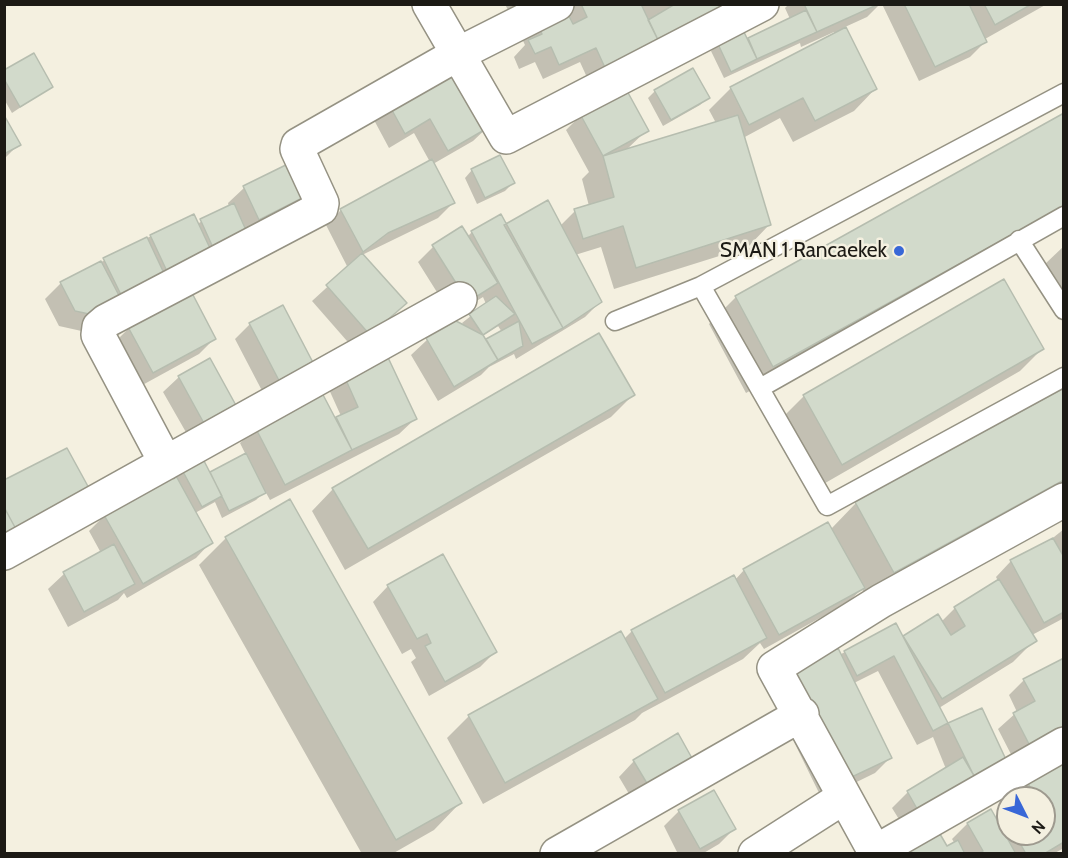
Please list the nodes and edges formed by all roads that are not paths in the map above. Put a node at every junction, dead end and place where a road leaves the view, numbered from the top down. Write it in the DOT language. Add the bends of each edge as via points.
graph roads {
  1 [pos="429,4"];
  2 [pos="556,4"];
  3 [pos="762,4"];
  4 [pos="456,54"];
  5 [pos="1064,93"];
  6 [pos="1064,216"];
  7 [pos="1019,240"];
  8 [pos="701,286"];
  9 [pos="460,299"];
  10 [pos="1064,310"];
  11 [pos="615,321"];
  12 [pos="1064,377"];
  13 [pos="760,388"];
  14 [pos="166,463"];
  15 [pos="1064,500"];
  16 [pos="4,553"];
  17 [pos="802,714"];
  18 [pos="1064,744"];
  19 [pos="844,797"];
  20 [pos="876,853"];
  21 [pos="557,854"];
  22 [pos="755,854"];
  1 -- 4 [label="street"];
  2 -- 4 [label="street"];
  3 -- 4 [label="street" via="506,137"];
  4 -- 14 [label="street" via="298,145 321,208 99,327 98,334"];
  5 -- 8 [label="lane"];
  6 -- 7 [label="lane"];
  7 -- 10 [label="lane"];
  7 -- 13 [label="lane"];
  8 -- 11 [label="lane"];
  8 -- 13 [label="lane"];
  9 -- 14 [label="street"];
  12 -- 13 [label="lane" via="827,506"];
  14 -- 16 [label="street"];
  15 -- 17 [label="street" via="881,601 777,665 774,668"];
  17 -- 19 [label="street"];
  17 -- 21 [label="street"];
  18 -- 20 [label="street"];
  19 -- 20 [label="street"];
  19 -- 22 [label="street"];
}
